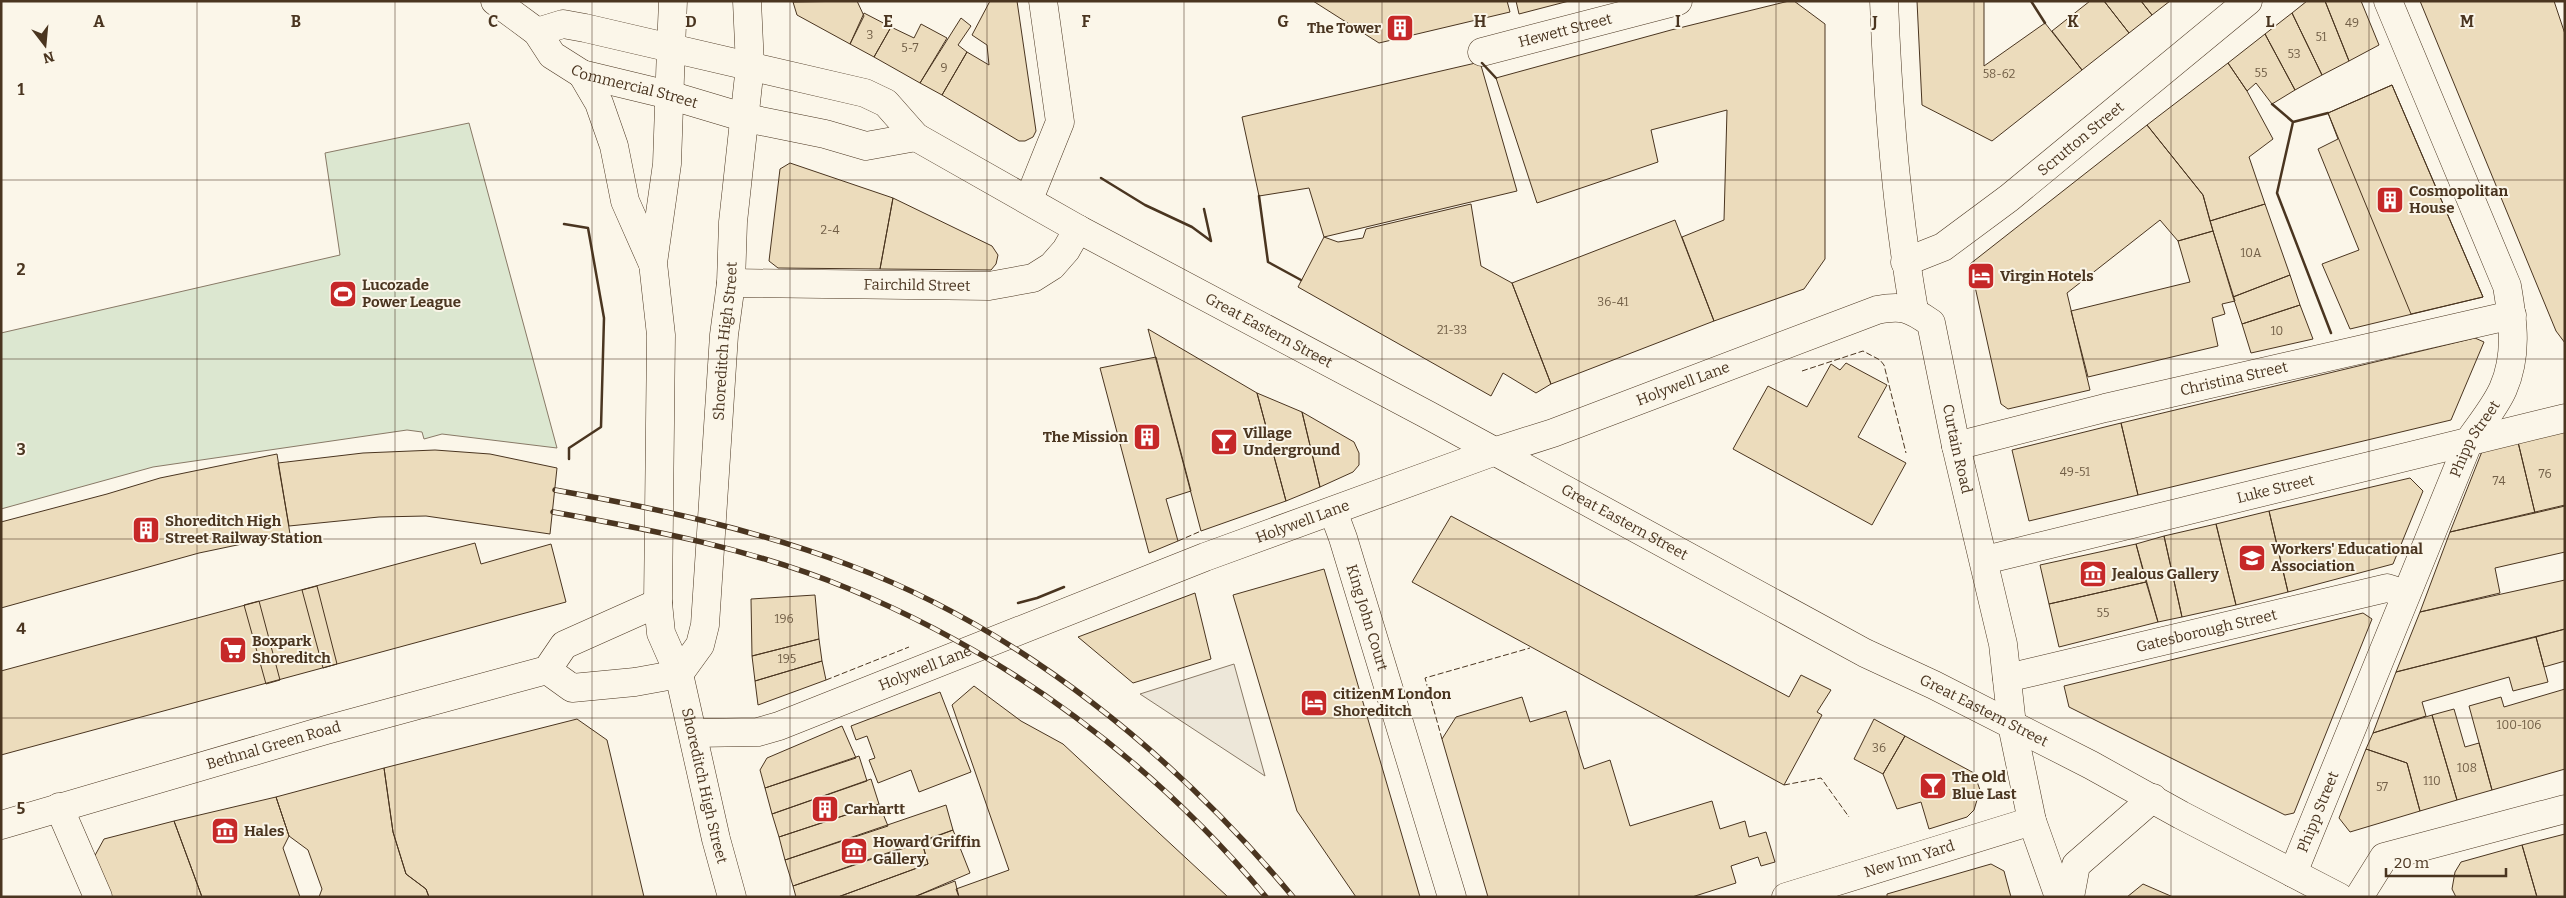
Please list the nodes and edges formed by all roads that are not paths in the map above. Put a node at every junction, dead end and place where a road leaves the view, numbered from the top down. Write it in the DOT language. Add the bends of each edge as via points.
graph roads {
  1 [pos="495,1"];
  2 [pos="673,1"];
  3 [pos="747,1"];
  4 [pos="1043,1"];
  5 [pos="1678,1"];
  6 [pos="1884,1"];
  7 [pos="2248,1"];
  8 [pos="2388,1"];
  9 [pos="537,32"];
  10 [pos="671,48"];
  11 [pos="1482,52"];
  12 [pos="750,66"];
  13 [pos="582,74"];
  14 [pos="669,95"];
  15 [pos="746,118"];
  16 [pos="916,137"];
  17 [pos="1028,199"];
  18 [pos="1078,229"];
  19 [pos="1906,262"];
  20 [pos="653,264"];
  21 [pos="731,283"];
  22 [pos="1914,310"];
  23 [pos="2512,315"];
  24 [pos="2565,418"];
  25 [pos="2469,441"];
  26 [pos="1956,446"];
  27 [pos="1494,452"];
  28 [pos="1333,512"];
  29 [pos="1985,560"];
  30 [pos="2406,594"];
  31 [pos="658,603"];
  32 [pos="548,670"];
  33 [pos="679,674"];
  34 [pos="2007,678"];
  35 [pos="2012,725"];
  36 [pos="693,733"];
  37 [pos="2153,798"];
  38 [pos="59,807"];
  39 [pos="2565,809"];
  40 [pos="2032,821"];
  41 [pos="1,825"];
  42 [pos="2294,873"];
  43 [pos="98,897"];
  44 [pos="732,897"];
  45 [pos="1452,897"];
  46 [pos="1786,897"];
  47 [pos="2059,897"];
  48 [pos="2070,897"];
  49 [pos="2339,897"];
  50 [pos="2359,897"];
  1 -- 9 [label="main road, Commercial Street"];
  2 -- 10 [label="main road, Shoreditch High Street"];
  3 -- 12 [label="main road, Shoreditch High Street"];
  4 -- 17 [label="main road" via="1060,122"];
  5 -- 11 [label="main road, Hewett Street"];
  6 -- 19 [label="main road" via="1888,100"];
  7 -- 19 [label="main road, Scrutton Street" via="2009,198 1943,247"];
  8 -- 23 [label="main road, Phipp Street" via="2507,286"];
  9 -- 10 [label="main road" via="563,24"];
  9 -- 13 [label="main road, Commercial Street" via="552,55"];
  10 -- 12 [label="main road"];
  10 -- 14 [label="main road, Shoreditch High Street"];
  12 -- 15 [label="main road, Shoreditch High Street"];
  12 -- 16 [label="main road, Great Eastern Street" via="866,93 886,103"];
  13 -- 14 [label="main road, Commercial Street"];
  13 -- 20 [label="main road" via="599,103 614,146 625,201"];
  14 -- 15 [label="main road, Commercial Street"];
  14 -- 20 [label="main road, Shoreditch High Street" via="664,187"];
  15 -- 16 [label="main road" via="866,146"];
  15 -- 21 [label="main road, Shoreditch High Street" via="733,222"];
  16 -- 17 [label="main road, Great Eastern Street"];
  17 -- 18 [label="main road, Great Eastern Street"];
  18 -- 21 [label="main road, Fairchild Street" via="1052,266 1033,278 989,286"];
  18 -- 27 [label="main road, Great Eastern Street"];
  19 -- 22 [label="main road"];
  20 -- 31 [label="main road, Shoreditch High Street" via="661,335"];
  21 -- 33 [label="main road, Shoreditch High Street" via="722,363 704,625 700,645"];
  22 -- 26 [label="main road, Curtain Road" via="1931,323"];
  22 -- 27 [label="main road, Holywell Lane" via="1896,306 1877,310 1553,433"];
  23 -- 25 [label="main road, Phipp Street" via="2514,353 2503,390"];
  23 -- 26 [label="main road, Christina Street" via="2105,408"];
  24 -- 25 [label="main road, Luke Street"];
  25 -- 29 [label="main road, Luke Street"];
  25 -- 30 [label="main road, Phipp Street"];
  26 -- 29 [label="main road, Curtain Road"];
  27 -- 28 [label="main road, Holywell Lane"];
  27 -- 35 [label="main road, Great Eastern Street" via="1865,653"];
  28 -- 36 [label="main road, Holywell Lane" via="1205,557 779,726 758,732"];
  28 -- 45 [label="main road, King John Court"];
  29 -- 34 [label="main road, Curtain Road"];
  30 -- 34 [label="main road, Gatesborough Street" via="2387,588"];
  30 -- 42 [label="main road, Phipp Street"];
  31 -- 32 [label="main road" via="564,645"];
  31 -- 33 [label="main road, Shoreditch High Street" via="661,633"];
  32 -- 33 [label="main road" via="572,688"];
  32 -- 38 [label="main road, Bethnal Green Road"];
  33 -- 36 [label="main road, Shoreditch High Street"];
  34 -- 35 [label="main road, Curtain Road"];
  35 -- 37 [label="main road, Great Eastern Street"];
  35 -- 40 [label="main road, Curtain Road"];
  36 -- 44 [label="main road, Shoreditch High Street"];
  37 -- 42 [label="main road, Great Eastern Street"];
  37 -- 48 [label="main road" via="2076,865"];
  38 -- 41 [label="main road, Bethnal Green Road"];
  38 -- 43 [label="main road"];
  39 -- 50 [label="main road" via="2384,857"];
  40 -- 46 [label="main road, New Inn Yard"];
  40 -- 47 [label="main road, Curtain Road"];
  42 -- 49 [label="main road, Great Eastern Street"];
}
